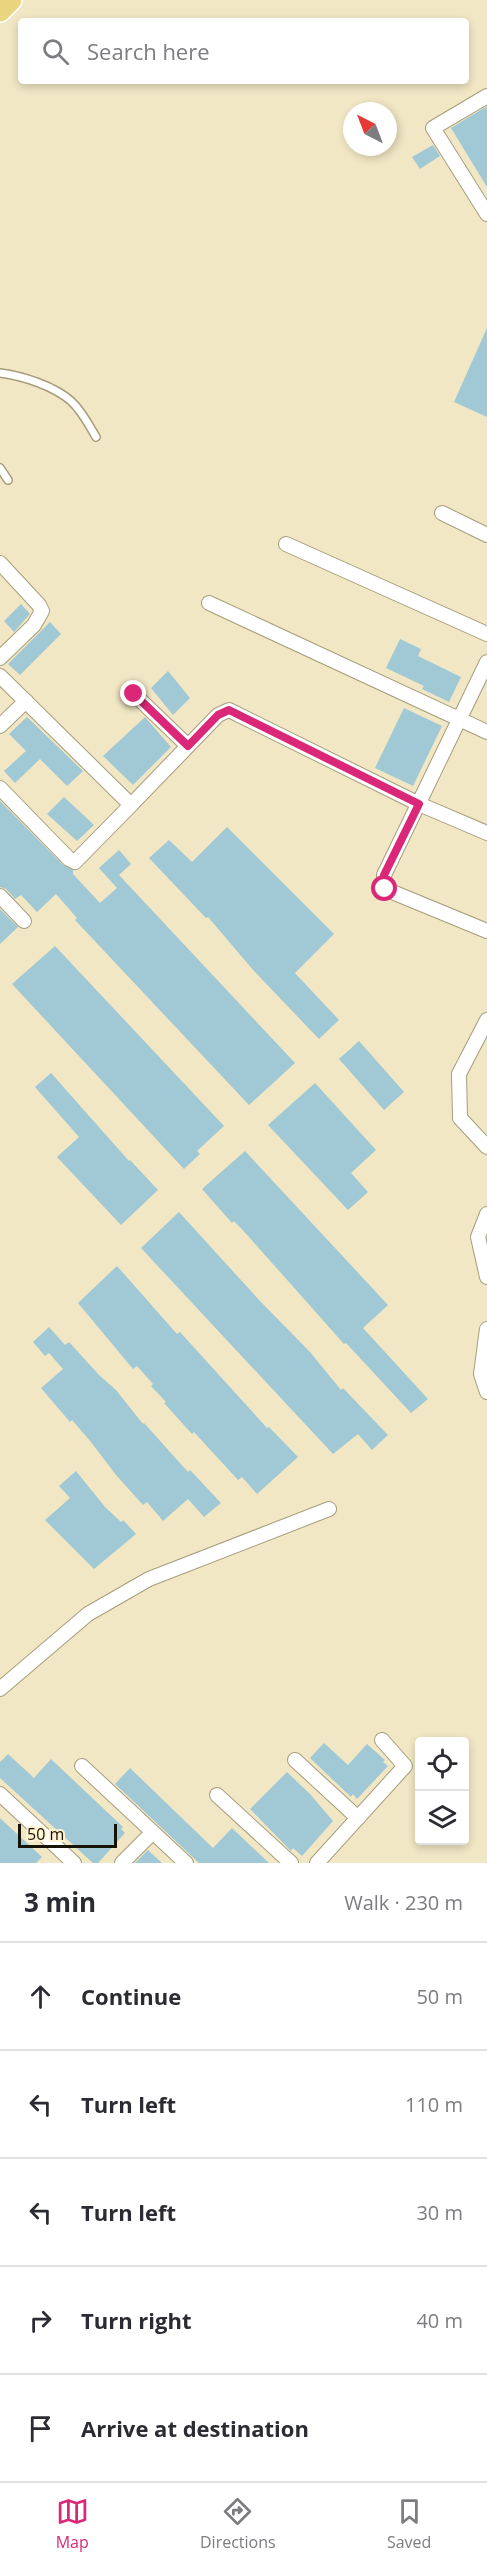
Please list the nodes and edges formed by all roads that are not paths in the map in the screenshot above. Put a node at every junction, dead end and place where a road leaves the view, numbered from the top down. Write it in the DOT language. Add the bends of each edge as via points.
graph roads {
  1 [pos="11,0"];
  2 [pos="0,11"];
  3 [pos="487,96"];
  4 [pos="487,214"];
  5 [pos="0,373"];
  6 [pos="96,437"];
  7 [pos="0,468"];
  8 [pos="8,480"];
  9 [pos="442,513"];
  10 [pos="487,535"];
  11 [pos="286,544"];
  12 [pos="0,564"];
  13 [pos="209,603"];
  14 [pos="487,634"];
  15 [pos="0,658"];
  16 [pos="487,662"];
  17 [pos="0,676"];
  18 [pos="134,694"];
  19 [pos="26,701"];
  20 [pos="459,719"];
  21 [pos="0,726"];
  22 [pos="487,732"];
  23 [pos="188,746"];
  24 [pos="0,788"];
  25 [pos="419,804"];
  26 [pos="131,805"];
  27 [pos="487,833"];
  28 [pos="0,896"];
  29 [pos="24,921"];
  30 [pos="487,931"];
  31 [pos="487,1020"];
  32 [pos="487,1147"];
  33 [pos="487,1214"];
  34 [pos="487,1277"];
  35 [pos="487,1329"];
  36 [pos="487,1392"];
  37 [pos="329,1509"];
  38 [pos="0,1689"];
  39 [pos="382,1740"];
  40 [pos="295,1761"];
  41 [pos="82,1766"];
  42 [pos="0,1794"];
  43 [pos="216,1796"];
  44 [pos="358,1818"];
  45 [pos="152,1833"];
  46 [pos="74,1863"];
  47 [pos="122,1863"];
  48 [pos="186,1863"];
  49 [pos="291,1863"];
  50 [pos="317,1863"];
  1 -- 2 [label="main road"];
  3 -- 4 [label="street" via="433,128"];
  5 -- 6 [label="lane" via="31,381 71,401"];
  7 -- 8 [label="lane"];
  9 -- 10 [label="street"];
  11 -- 14 [label="street"];
  12 -- 15 [label="street" via="42,611 34,625"];
  13 -- 20 [label="street"];
  16 -- 20 [label="street"];
  17 -- 19 [label="street"];
  18 -- 23 [label="street"];
  19 -- 21 [label="street"];
  19 -- 26 [label="street"];
  20 -- 22 [label="street"];
  20 -- 25 [label="street"];
  23 -- 25 [label="street" via="218,715 229,710"];
  23 -- 26 [label="street"];
  24 -- 26 [label="street" via="75,862"];
  25 -- 27 [label="street"];
  25 -- 30 [label="street" via="384,875 385,889"];
  28 -- 29 [label="street"];
  31 -- 32 [label="street" via="459,1074 460,1118"];
  33 -- 34 [label="street" via="478,1237"];
  35 -- 36 [label="street" via="481,1374"];
  37 -- 38 [label="street" via="149,1579 88,1614"];
  39 -- 44 [label="street" via="405,1766"];
  40 -- 44 [label="street"];
  41 -- 45 [label="street"];
  42 -- 46 [label="street"];
  43 -- 49 [label="street"];
  44 -- 50 [label="street"];
  45 -- 47 [label="street"];
  45 -- 48 [label="street"];
}
